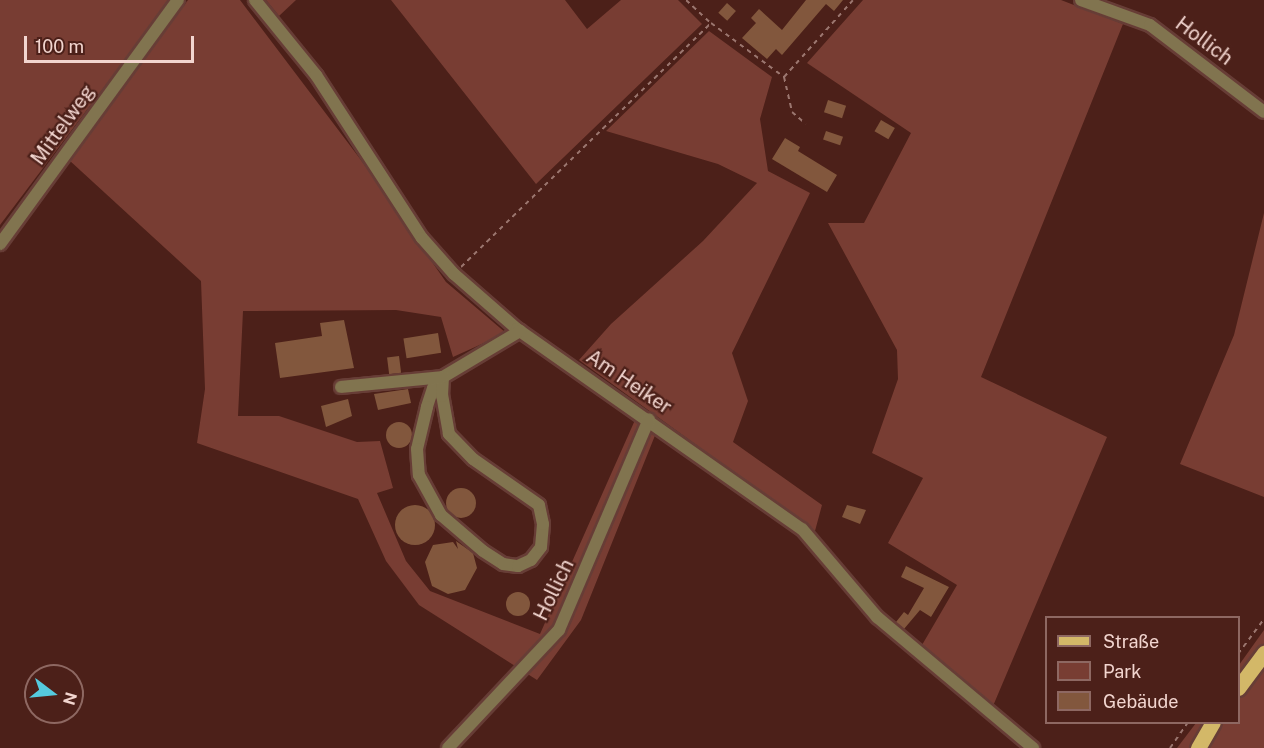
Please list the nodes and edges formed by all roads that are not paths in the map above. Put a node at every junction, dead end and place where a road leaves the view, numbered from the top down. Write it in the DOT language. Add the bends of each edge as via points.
graph roads {
  1 [pos="178,0"];
  2 [pos="255,0"];
  3 [pos="1081,0"];
  4 [pos="1264,112"];
  5 [pos="0,244"];
  6 [pos="520,331"];
  7 [pos="443,377"];
  8 [pos="341,387"];
  9 [pos="649,419"];
  10 [pos="1264,653"];
  11 [pos="1240,687"];
  12 [pos="1212,724"];
  13 [pos="448,748"];
  14 [pos="1033,748"];
  15 [pos="1198,748"];
  1 -- 5 [label="street, Mittelweg"];
  2 -- 6 [label="street, Am Heiker" via="316,75 422,238 454,274"];
  3 -- 4 [label="street, Hollich" via="1150,25"];
  6 -- 7 [label="street"];
  6 -- 9 [label="street, Am Heiker"];
  7 -- 7 [label="street" via="443,414 449,434 473,459 539,506 543,524 541,547 531,560 518,566 502,564 441,515 419,475 417,449 427,407 433,388"];
  7 -- 8 [label="street"];
  9 -- 13 [label="street, Hollich" via="559,630"];
  9 -- 14 [label="street, Am Heiker" via="802,529 877,617"];
  10 -- 11 [label="main road"];
  12 -- 15 [label="main road"];
}
